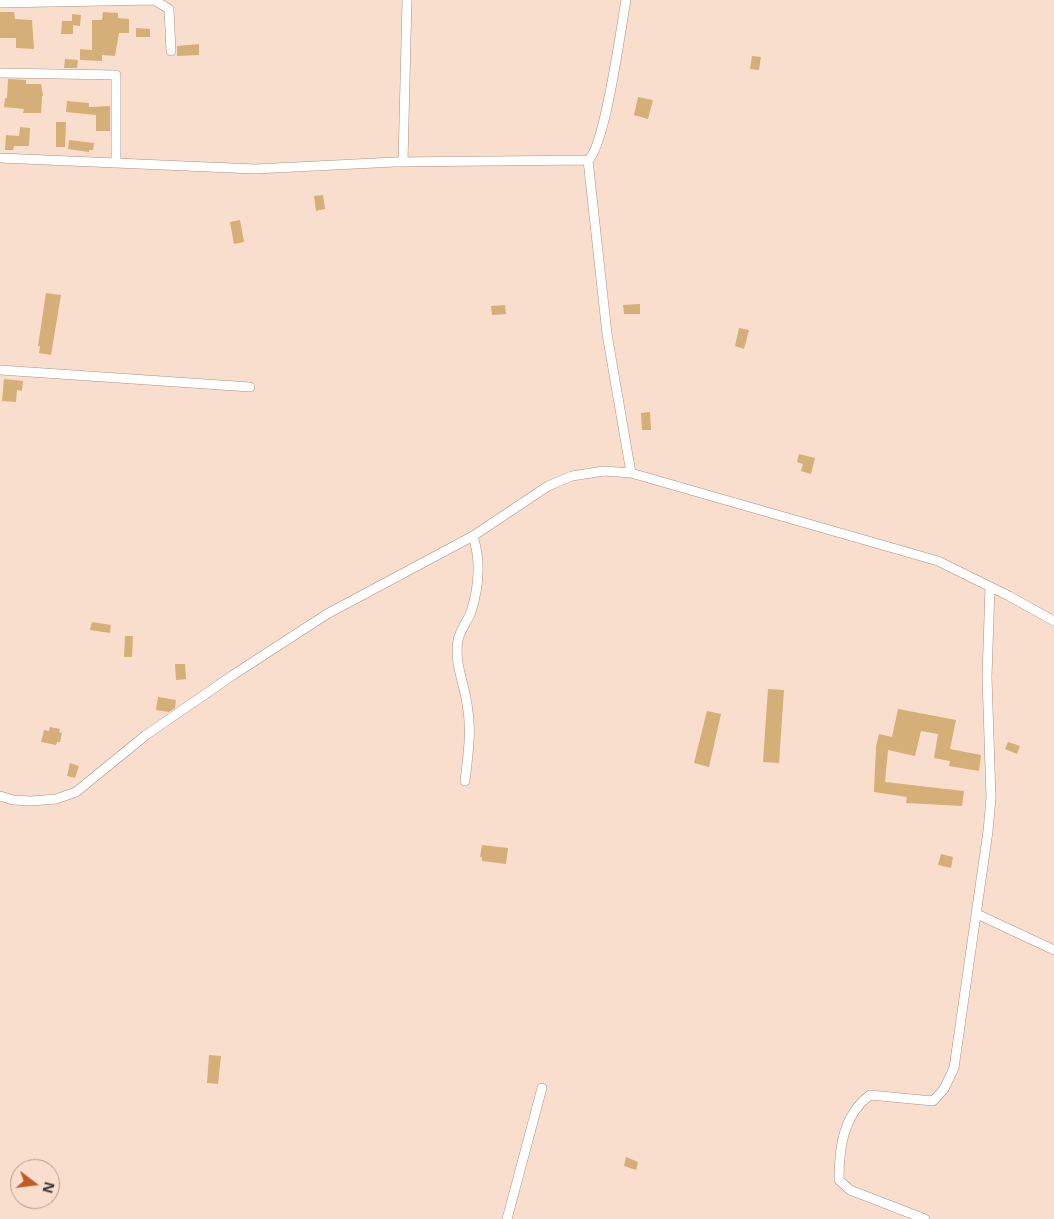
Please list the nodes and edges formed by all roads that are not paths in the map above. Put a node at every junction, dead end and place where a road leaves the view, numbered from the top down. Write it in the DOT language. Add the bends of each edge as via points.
graph roads {
  1 [pos="407,0"];
  2 [pos="626,0"];
  3 [pos="0,3"];
  4 [pos="171,51"];
  5 [pos="0,73"];
  6 [pos="0,158"];
  7 [pos="588,160"];
  8 [pos="403,162"];
  9 [pos="116,163"];
  10 [pos="0,370"];
  11 [pos="250,387"];
  12 [pos="631,473"];
  13 [pos="474,536"];
  14 [pos="990,587"];
  15 [pos="1054,621"];
  16 [pos="465,781"];
  17 [pos="0,796"];
  18 [pos="977,914"];
  19 [pos="1054,950"];
  20 [pos="542,1088"];
  21 [pos="507,1219"];
  22 [pos="925,1219"];
  1 -- 8 [label="street"];
  2 -- 7 [label="street" via="603,124 593,157"];
  3 -- 4 [label="street" via="154,0 170,9"];
  5 -- 9 [label="street" via="116,75"];
  6 -- 9 [label="street"];
  7 -- 8 [label="street"];
  7 -- 12 [label="street" via="607,334"];
  8 -- 9 [label="street" via="255,169"];
  10 -- 11 [label="street"];
  12 -- 13 [label="street" via="604,471 572,476 548,486"];
  12 -- 14 [label="street" via="938,561"];
  13 -- 16 [label="street" via="480,569 471,612 458,640 458,669 470,724"];
  13 -- 17 [label="street" via="327,614 232,675 154,730 76,792 31,802"];
  14 -- 15 [label="street"];
  14 -- 18 [label="street" via="987,677 990,798"];
  18 -- 19 [label="street"];
  18 -- 22 [label="street" via="950,1080 933,1101 870,1095 849,1117 839,1160 839,1180 850,1190"];
  20 -- 21 [label="street"];
}
